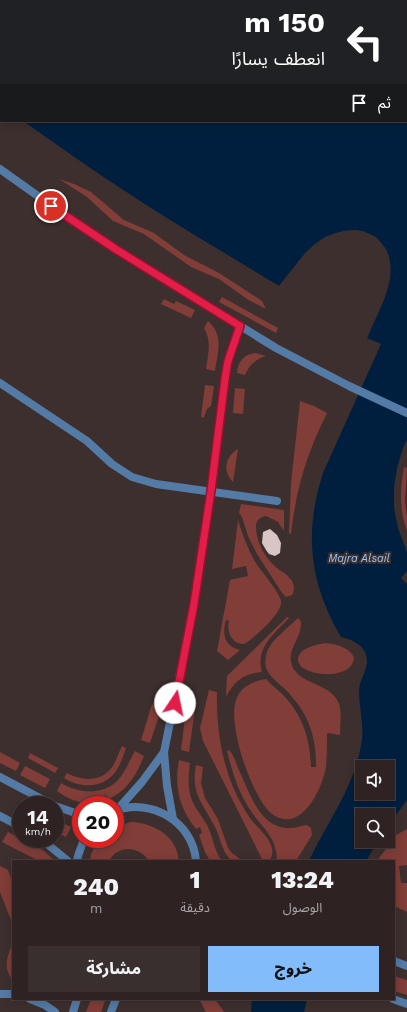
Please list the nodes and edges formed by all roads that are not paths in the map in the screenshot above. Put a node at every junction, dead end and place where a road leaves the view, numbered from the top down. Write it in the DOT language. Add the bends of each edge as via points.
graph roads {
  1 [pos="0,169"];
  2 [pos="240,326"];
  3 [pos="0,383"];
  4 [pos="407,413"];
  5 [pos="211,491"];
  6 [pos="277,501"];
  7 [pos="164,752"];
  8 [pos="0,776"];
  9 [pos="37,796"];
  10 [pos="124,801"];
  11 [pos="124,808"];
  12 [pos="0,816"];
  13 [pos="174,819"];
  14 [pos="12,822"];
  15 [pos="52,848"];
  16 [pos="81,848"];
  17 [pos="67,860"];
  18 [pos="77,860"];
  19 [pos="196,860"];
  20 [pos="395,961"];
  21 [pos="407,966"];
  22 [pos="0,994"];
  23 [pos="12,994"];
  24 [pos="32,1000"];
  25 [pos="77,1000"];
  26 [pos="116,1000"];
  27 [pos="395,1000"];
  28 [pos="407,1004"];
  29 [pos="56,1012"];
  30 [pos="73,1012"];
  31 [pos="111,1012"];
  1 -- 2 [label="street" via="117,250"];
  2 -- 4 [label="street" via="276,348"];
  2 -- 5 [label="street" via="228,361"];
  3 -- 5 [label="street" via="87,441 112,464 132,477 156,484"];
  5 -- 6 [label="street"];
  5 -- 7 [label="street" via="194,604"];
  7 -- 10 [label="street"];
  7 -- 13 [label="street" via="167,786"];
  8 -- 9 [label="street"];
  11 -- 13 [label="street" via="146,807"];
  12 -- 14 [label="street"];
  13 -- 19 [label="street" via="188,836"];
  15 -- 17 [label="street"];
  16 -- 18 [label="street"];
  20 -- 21 [label="street"];
  22 -- 23 [label="street"];
  24 -- 29 [label="street"];
  25 -- 30 [label="street"];
  26 -- 31 [label="street"];
  27 -- 28 [label="street"];
}
